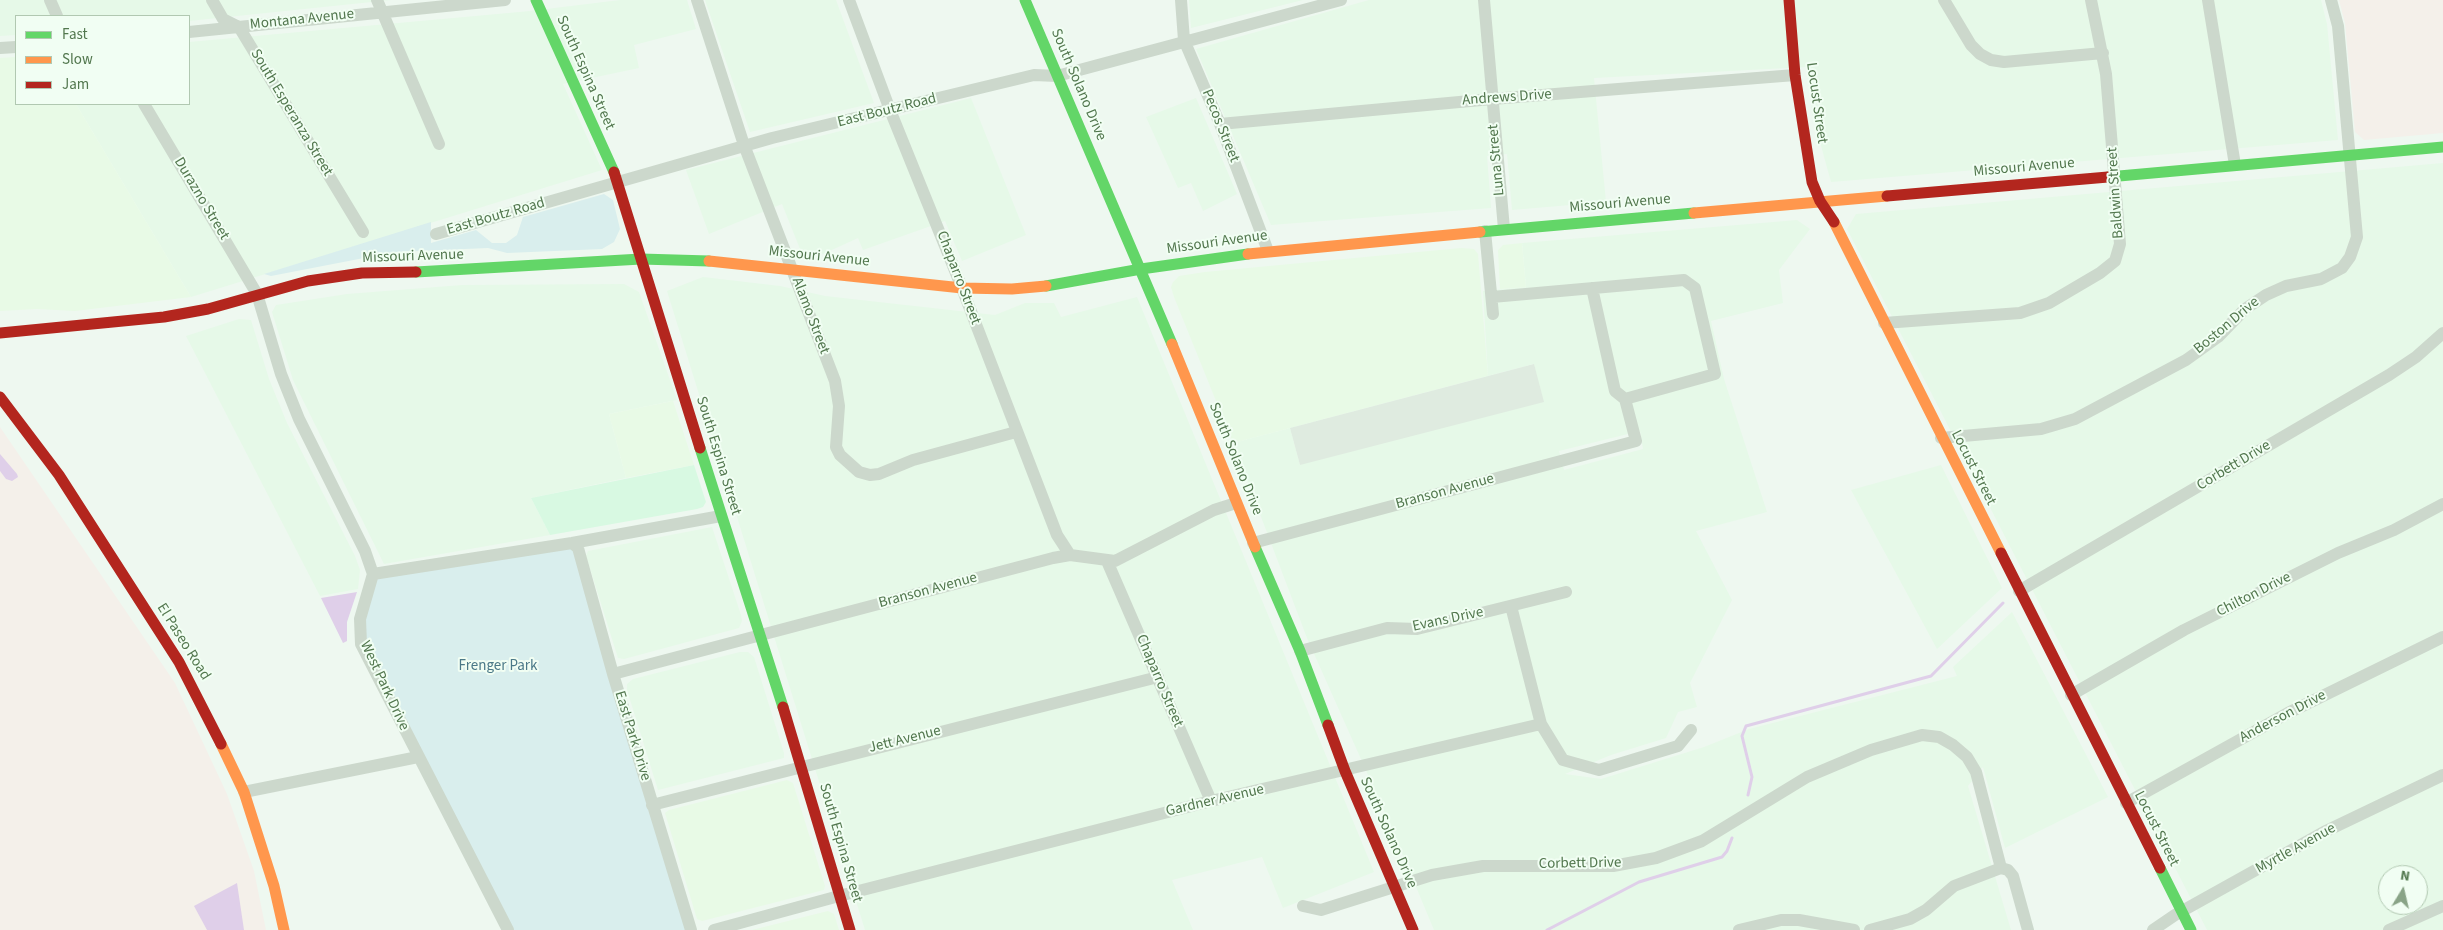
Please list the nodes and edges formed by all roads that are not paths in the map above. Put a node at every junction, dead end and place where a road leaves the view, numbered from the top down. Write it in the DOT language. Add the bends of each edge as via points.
graph roads {
  1 [pos="50,0"];
  2 [pos="212,0"];
  3 [pos="377,0"];
  4 [pos="504,0"];
  5 [pos="536,0"];
  6 [pos="697,0"];
  7 [pos="849,0"];
  8 [pos="1025,0"];
  9 [pos="1181,0"];
  10 [pos="1341,0"];
  11 [pos="1484,0"];
  12 [pos="1789,0"];
  13 [pos="1944,0"];
  14 [pos="2091,0"];
  15 [pos="2208,0"];
  16 [pos="2331,0"];
  17 [pos="382,12"];
  18 [pos="57,15"];
  19 [pos="239,27"];
  20 [pos="190,32"];
  21 [pos="1184,40"];
  22 [pos="15,47"];
  23 [pos="0,48"];
  24 [pos="2103,53"];
  25 [pos="1056,76"];
  26 [pos="1795,76"];
  27 [pos="1492,99"];
  28 [pos="145,105"];
  29 [pos="890,110"];
  30 [pos="1220,124"];
  31 [pos="440,144"];
  32 [pos="744,145"];
  33 [pos="2443,147"];
  34 [pos="2349,155"];
  35 [pos="2235,166"];
  36 [pos="2115,175"];
  37 [pos="618,181"];
  38 [pos="1820,201"];
  39 [pos="1504,229"];
  40 [pos="363,232"];
  41 [pos="1485,232"];
  42 [pos="436,234"];
  43 [pos="1268,251"];
  44 [pos="641,260"];
  45 [pos="792,269"];
  46 [pos="1142,269"];
  47 [pos="962,288"];
  48 [pos="1592,288"];
  49 [pos="257,294"];
  50 [pos="1492,297"];
  51 [pos="1493,314"];
  52 [pos="1884,323"];
  53 [pos="2443,333"];
  54 [pos="1,339"];
  55 [pos="0,397"];
  56 [pos="1625,399"];
  57 [pos="1016,432"];
  58 [pos="1941,438"];
  59 [pos="1236,503"];
  60 [pos="2443,504"];
  61 [pos="721,516"];
  62 [pos="572,543"];
  63 [pos="1253,543"];
  64 [pos="1070,555"];
  65 [pos="1107,561"];
  66 [pos="373,574"];
  67 [pos="2019,591"];
  68 [pos="1566,592"];
  69 [pos="1511,606"];
  70 [pos="760,636"];
  71 [pos="2443,637"];
  72 [pos="1300,652"];
  73 [pos="613,674"];
  74 [pos="1158,677"];
  75 [pos="2071,695"];
  76 [pos="1541,724"];
  77 [pos="1690,730"];
  78 [pos="418,757"];
  79 [pos="802,766"];
  80 [pos="1345,771"];
  81 [pos="2443,776"];
  82 [pos="244,792"];
  83 [pos="1211,801"];
  84 [pos="2126,803"];
  85 [pos="652,805"];
  86 [pos="2001,868"];
  87 [pos="1395,885"];
  88 [pos="838,896"];
  89 [pos="1303,906"];
  90 [pos="2443,906"];
  91 [pos="2182,912"];
  92 [pos="284,930"];
  93 [pos="508,930"];
  94 [pos="690,930"];
  95 [pos="714,930"];
  96 [pos="850,930"];
  97 [pos="1413,930"];
  98 [pos="1739,930"];
  99 [pos="1854,930"];
  100 [pos="1870,930"];
  101 [pos="2028,930"];
  102 [pos="2153,930"];
  103 [pos="2191,930"];
  104 [pos="2389,930"];
  1 -- 18 [label="street"];
  2 -- 19 [label="street, South Esperanza Street" via="223,19"];
  3 -- 17 [label="street"];
  4 -- 17 [label="street, Montana Avenue"];
  5 -- 37 [label="main road, South Espina Street"];
  6 -- 32 [label="street, Alamo Street"];
  7 -- 29 [label="street, Chaparro Street"];
  8 -- 25 [label="main road, South Solano Drive"];
  9 -- 21 [label="street, Pecos Street"];
  10 -- 21 [label="street, East Boutz Road"];
  11 -- 27 [label="street, Luna Street"];
  12 -- 26 [label="main road, Locust Street"];
  13 -- 24 [label="street" via="1971,45 1991,60 2004,62"];
  14 -- 24 [label="street, Baldwin Street"];
  15 -- 35 [label="street"];
  16 -- 34 [label="street, Boston Drive" via="2338,26"];
  17 -- 19 [label="street, Montana Avenue"];
  17 -- 31 [label="street"];
  19 -- 20 [label="street, Montana Avenue"];
  19 -- 40 [label="street, South Esperanza Street"];
  21 -- 25 [label="street, East Boutz Road"];
  21 -- 30 [label="street, Pecos Street"];
  22 -- 23 [label="street"];
  24 -- 36 [label="street, Baldwin Street"];
  25 -- 29 [label="street, East Boutz Road" via="1034,74"];
  25 -- 46 [label="main road, South Solano Drive"];
  26 -- 27 [label="street, Andrews Drive"];
  26 -- 38 [label="main road, Locust Street" via="1812,182"];
  27 -- 30 [label="street, Andrews Drive"];
  27 -- 39 [label="street, Luna Street"];
  28 -- 49 [label="street, Durazno Street"];
  29 -- 32 [label="street, East Boutz Road"];
  29 -- 47 [label="street, Chaparro Street"];
  30 -- 43 [label="street, Pecos Street"];
  32 -- 37 [label="street, East Boutz Road"];
  32 -- 45 [label="street, Alamo Street"];
  33 -- 34 [label="main road, Missouri Avenue"];
  34 -- 35 [label="main road, Missouri Avenue"];
  34 -- 58 [label="street, Boston Drive" via="2356,238 2350,257 2342,268 2321,280 2293,284 2266,295 2186,360 2075,419 2041,429"];
  35 -- 36 [label="main road, Missouri Avenue"];
  36 -- 38 [label="main road, Missouri Avenue"];
  36 -- 52 [label="street, Baldwin Street" via="2120,250 2115,261 2100,273 2049,303 2020,313"];
  37 -- 42 [label="street, East Boutz Road"];
  37 -- 44 [label="main road, South Espina Street"];
  38 -- 39 [label="main road, Missouri Avenue"];
  38 -- 52 [label="main road, Locust Street"];
  39 -- 41 [label="main road, Missouri Avenue"];
  41 -- 43 [label="main road, Missouri Avenue"];
  41 -- 50 [label="street"];
  43 -- 46 [label="main road, Missouri Avenue"];
  44 -- 45 [label="main road, Missouri Avenue" via="717,261"];
  44 -- 49 [label="main road, Missouri Avenue" via="362,273 308,281"];
  44 -- 61 [label="main road, South Espina Street"];
  45 -- 47 [label="main road, Missouri Avenue"];
  45 -- 57 [label="street, Alamo Street" via="835,381 839,406 836,447 852,469 870,475 879,474 913,460"];
  46 -- 47 [label="main road, Missouri Avenue" via="1051,286"];
  46 -- 59 [label="main road, South Solano Drive"];
  47 -- 57 [label="street, Chaparro Street"];
  48 -- 50 [label="street"];
  48 -- 56 [label="street" via="1615,391"];
  48 -- 56 [label="street" via="1684,280 1695,288 1715,374"];
  49 -- 54 [label="main road, Missouri Avenue" via="208,309 164,317 13,332"];
  49 -- 66 [label="street" via="280,374"];
  50 -- 51 [label="street"];
  52 -- 58 [label="main road, Locust Street"];
  53 -- 67 [label="street, Corbett Drive" via="2389,375"];
  55 -- 82 [label="main road, El Paseo Road" via="59,475 179,662 216,730"];
  56 -- 63 [label="street, Branson Avenue" via="1636,441"];
  57 -- 64 [label="street, Chaparro Street" via="1057,535"];
  58 -- 67 [label="main road, Locust Street"];
  59 -- 63 [label="main road, South Solano Drive"];
  59 -- 65 [label="street, Branson Avenue" via="1214,510 1124,558"];
  60 -- 75 [label="street, Chilton Drive" via="2184,630"];
  61 -- 62 [label="street"];
  61 -- 70 [label="main road, South Espina Street"];
  62 -- 66 [label="street"];
  62 -- 73 [label="street, East Park Drive" via="578,548"];
  63 -- 72 [label="main road, South Solano Drive"];
  64 -- 65 [label="street, Branson Avenue"];
  64 -- 70 [label="street, Branson Avenue"];
  65 -- 74 [label="street, Chaparro Street"];
  66 -- 78 [label="street, West Park Drive" via="360,619 361,644"];
  67 -- 75 [label="main road, Locust Street"];
  68 -- 69 [label="street, Evans Drive"];
  69 -- 72 [label="street, Evans Drive" via="1417,629 1387,628"];
  69 -- 76 [label="street"];
  70 -- 73 [label="street, Branson Avenue"];
  70 -- 79 [label="main road, South Espina Street"];
  71 -- 84 [label="street, Anderson Drive" via="2288,713"];
  72 -- 80 [label="main road, South Solano Drive"];
  73 -- 85 [label="street, East Park Drive"];
  74 -- 79 [label="street, Jett Avenue"];
  74 -- 83 [label="street, Chaparro Street"];
  75 -- 84 [label="main road, Locust Street"];
  76 -- 77 [label="street" via="1563,760 1599,770 1678,746"];
  76 -- 80 [label="street, Gardner Avenue"];
  78 -- 82 [label="street"];
  78 -- 93 [label="street, West Park Drive"];
  79 -- 85 [label="street, Jett Avenue"];
  79 -- 88 [label="main road, South Espina Street"];
  80 -- 83 [label="street, Gardner Avenue"];
  80 -- 87 [label="main road, South Solano Drive"];
  81 -- 91 [label="street, Myrtle Avenue" via="2324,832"];
  82 -- 92 [label="main road, El Paseo Road" via="274,886"];
  83 -- 88 [label="street, Gardner Avenue"];
  84 -- 91 [label="main road, Locust Street"];
  85 -- 94 [label="street, East Park Drive"];
  86 -- 87 [label="street, Corbett Drive" via="1976,772 1967,757 1953,745 1939,737 1922,735 1871,750 1807,777 1702,841 1656,858 1613,866 1483,866"];
  86 -- 100 [label="street" via="1954,886 1910,919"];
  86 -- 101 [label="street" via="2013,876"];
  87 -- 89 [label="street, Corbett Drive" via="1321,910"];
  87 -- 97 [label="main road, South Solano Drive"];
  88 -- 95 [label="street, Gardner Avenue"];
  88 -- 96 [label="main road, South Espina Street"];
  90 -- 104 [label="street"];
  91 -- 102 [label="street, Myrtle Avenue"];
  91 -- 103 [label="main road, Locust Street"];
  98 -- 99 [label="street" via="1781,920"];
}
